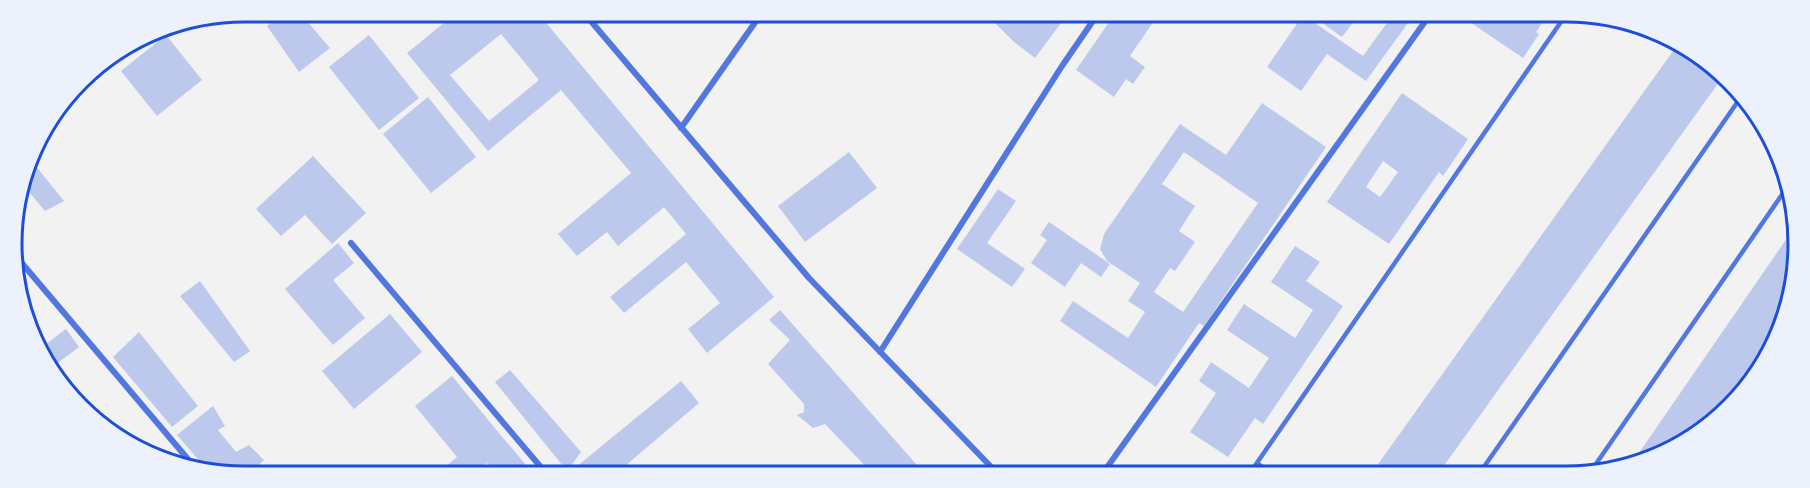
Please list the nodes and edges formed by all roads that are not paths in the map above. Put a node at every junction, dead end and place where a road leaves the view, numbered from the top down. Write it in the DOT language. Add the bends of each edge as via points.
graph roads {
  1 [pos="592,22"];
  2 [pos="755,22"];
  3 [pos="1092,22"];
  4 [pos="1425,22"];
  5 [pos="1561,22"];
  6 [pos="1737,103"];
  7 [pos="681,128"];
  8 [pos="1782,195"];
  9 [pos="351,243"];
  10 [pos="23,265"];
  11 [pos="880,352"];
  12 [pos="187,458"];
  13 [pos="1257,463"];
  14 [pos="1596,464"];
  15 [pos="540,466"];
  16 [pos="990,466"];
  17 [pos="1108,466"];
  18 [pos="1255,466"];
  19 [pos="1261,466"];
  20 [pos="1485,466"];
  1 -- 7 [label="street"];
  2 -- 7 [label="street"];
  3 -- 11 [label="street"];
  4 -- 17 [label="street"];
  5 -- 13 [label="lane"];
  6 -- 20 [label="lane"];
  7 -- 11 [label="street" via="808,278"];
  8 -- 14 [label="lane"];
  9 -- 15 [label="street"];
  10 -- 12 [label="street"];
  11 -- 16 [label="street"];
  13 -- 18 [label="lane"];
  13 -- 19 [label="lane"];
}
